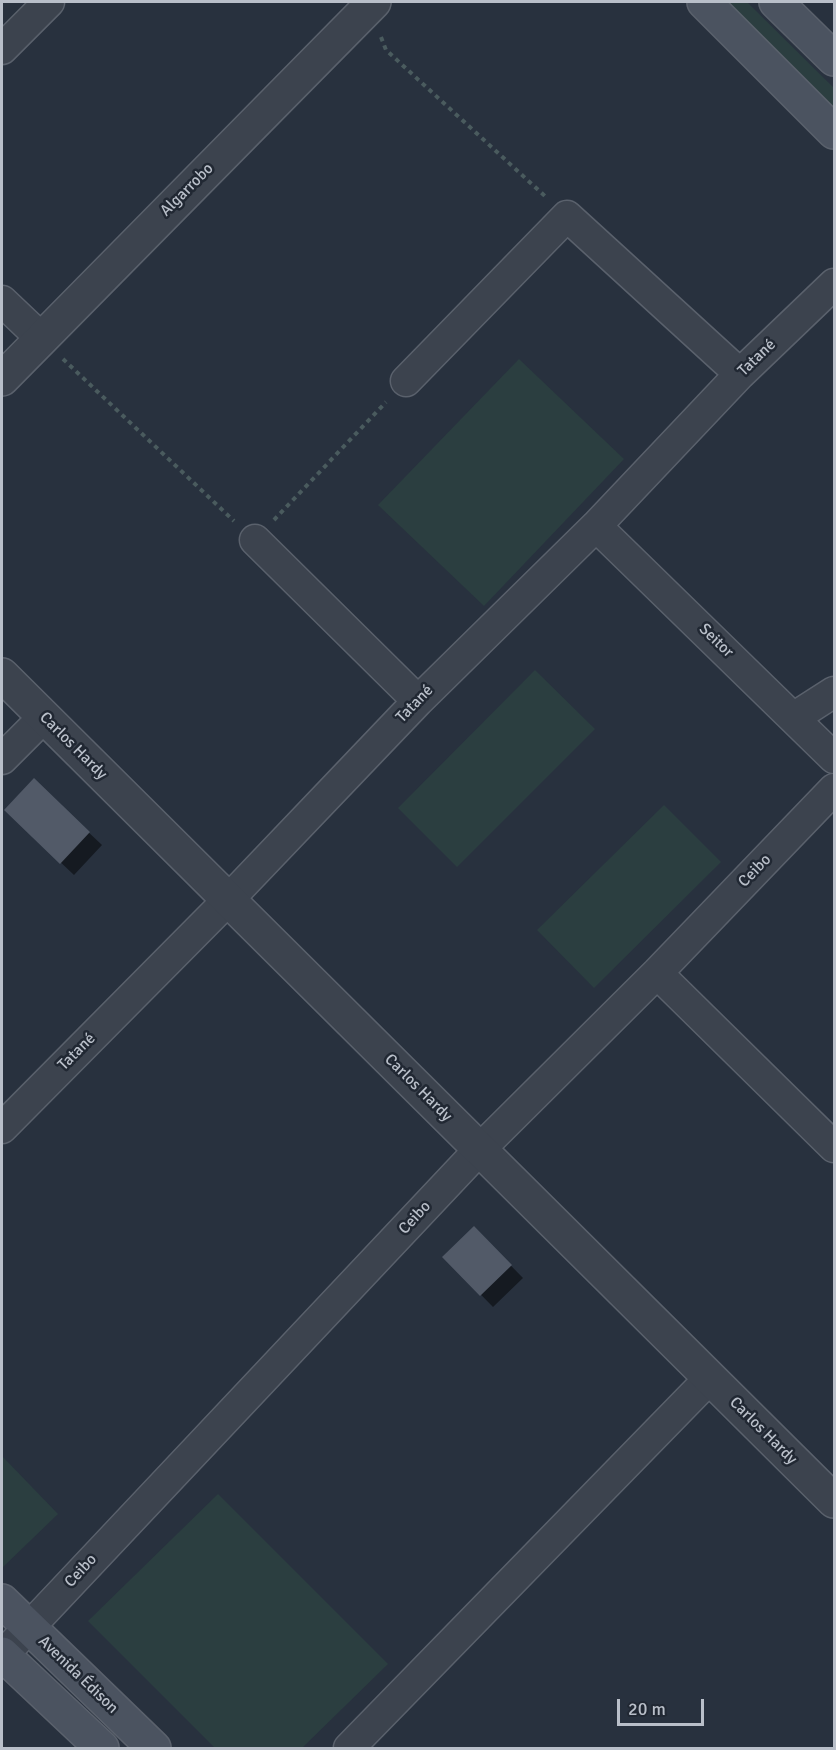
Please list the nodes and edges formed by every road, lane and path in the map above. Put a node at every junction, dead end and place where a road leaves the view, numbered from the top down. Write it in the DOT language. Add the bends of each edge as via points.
graph roads {
  1 [pos="49,2"];
  2 [pos="371,2"];
  3 [pos="704,2"];
  4 [pos="782,3"];
  5 [pos="2,49"];
  6 [pos="834,59"];
  7 [pos="834,132"];
  8 [pos="567,216"];
  9 [pos="834,284"];
  10 [pos="2,301"];
  11 [pos="40,338"];
  12 [pos="740,374"];
  13 [pos="2,379"];
  14 [pos="406,381"];
  15 [pos="596,526"];
  16 [pos="255,540"];
  17 [pos="2,675"];
  18 [pos="834,692"];
  19 [pos="418,700"];
  20 [pos="44,717"];
  21 [pos="795,717"];
  22 [pos="834,758"];
  23 [pos="2,759"];
  24 [pos="834,789"];
  25 [pos="228,900"];
  26 [pos="657,973"];
  27 [pos="2,1128"];
  28 [pos="834,1148"];
  29 [pos="479,1150"];
  30 [pos="710,1378"];
  31 [pos="834,1502"];
  32 [pos="2,1601"];
  33 [pos="28,1627"];
  34 [pos="2,1654"];
  35 [pos="102,1749"];
  36 [pos="154,1749"];
  37 [pos="349,1749"];
  1 -- 5 [label="street"];
  2 -- 8 [label="path" via="386,50"];
  2 -- 11 [label="street, Algarrobo"];
  3 -- 7 [label="main road"];
  4 -- 6 [label="main road"];
  8 -- 12 [label="street"];
  8 -- 14 [label="street"];
  9 -- 12 [label="street, Tatané"];
  10 -- 11 [label="street"];
  11 -- 13 [label="street, Algarrobo"];
  11 -- 16 [label="path"];
  12 -- 15 [label="street, Tatané"];
  14 -- 16 [label="path"];
  15 -- 19 [label="street, Tatané"];
  15 -- 21 [label="street, Seitor"];
  16 -- 19 [label="street"];
  17 -- 20 [label="street, Carlos Hardy"];
  18 -- 21 [label="street"];
  19 -- 25 [label="street, Tatané"];
  20 -- 23 [label="street"];
  20 -- 25 [label="street, Carlos Hardy"];
  21 -- 22 [label="street, Seitor"];
  24 -- 26 [label="street, Ceibo"];
  25 -- 27 [label="street, Tatané"];
  25 -- 29 [label="street, Carlos Hardy"];
  26 -- 28 [label="street"];
  26 -- 29 [label="street, Ceibo"];
  29 -- 30 [label="street, Carlos Hardy"];
  29 -- 33 [label="street, Ceibo"];
  30 -- 31 [label="street, Carlos Hardy"];
  30 -- 37 [label="street"];
  32 -- 33 [label="main road, Avenida Édison"];
  33 -- 34 [label="street, Ceibo"];
  33 -- 36 [label="main road, Avenida Édison"];
  34 -- 35 [label="main road"];
}
